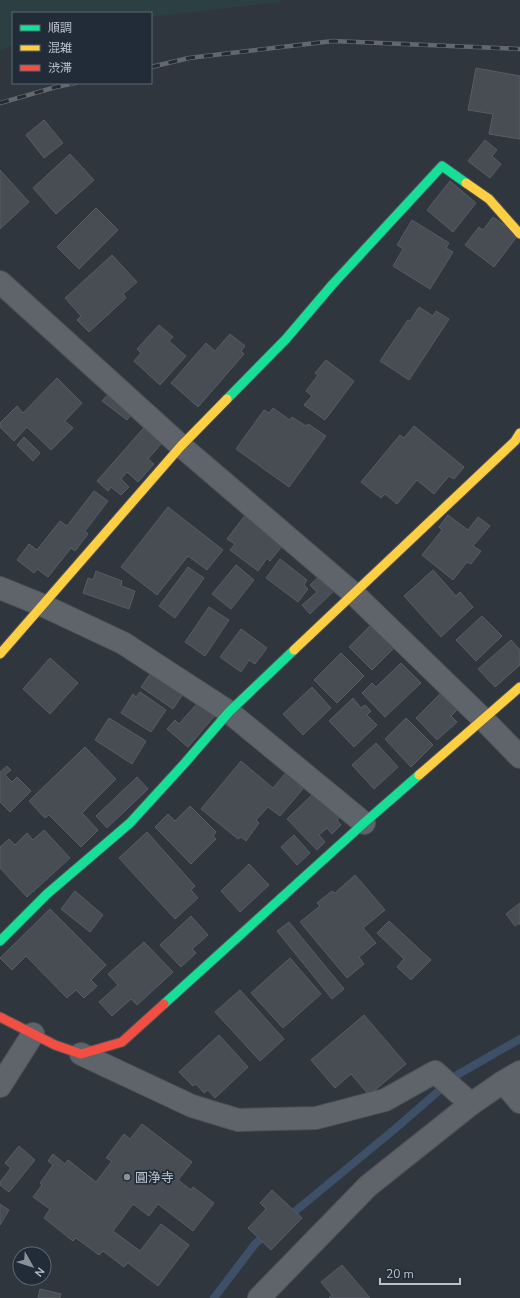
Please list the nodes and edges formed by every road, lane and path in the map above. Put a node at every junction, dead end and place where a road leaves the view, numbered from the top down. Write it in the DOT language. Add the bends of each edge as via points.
graph roads {
  1 [pos="520,234"];
  2 [pos="0,282"];
  3 [pos="520,433"];
  4 [pos="181,446"];
  5 [pos="0,588"];
  6 [pos="354,594"];
  7 [pos="42,605"];
  8 [pos="0,654"];
  9 [pos="520,687"];
  10 [pos="229,712"];
  11 [pos="483,719"];
  12 [pos="520,756"];
  13 [pos="364,823"];
  14 [pos="0,941"];
  15 [pos="0,1017"];
  16 [pos="33,1034"];
  17 [pos="81,1054"];
  18 [pos="511,1077"];
  19 [pos="0,1086"];
  20 [pos="520,1102"];
  21 [pos="471,1104"];
  22 [pos="259,1298"];
  1 -- 4 [label="street" via="489,198 442,166 332,285 286,339"];
  2 -- 4 [label="street"];
  3 -- 6 [label="street" via="515,441"];
  4 -- 6 [label="street"];
  4 -- 7 [label="street"];
  5 -- 7 [label="street"];
  6 -- 10 [label="street"];
  6 -- 11 [label="street"];
  7 -- 8 [label="street"];
  7 -- 10 [label="street" via="123,643"];
  9 -- 11 [label="street"];
  10 -- 13 [label="street"];
  10 -- 14 [label="street" via="130,823 48,894"];
  11 -- 12 [label="street"];
  11 -- 13 [label="street"];
  13 -- 17 [label="street" via="122,1042"];
  15 -- 16 [label="street"];
  16 -- 17 [label="street"];
  16 -- 19 [label="street"];
  17 -- 21 [label="street" via="192,1106 238,1120 316,1118 385,1100 435,1072"];
  18 -- 20 [label="street"];
  18 -- 21 [label="street"];
  21 -- 22 [label="street" via="368,1186"];
}
